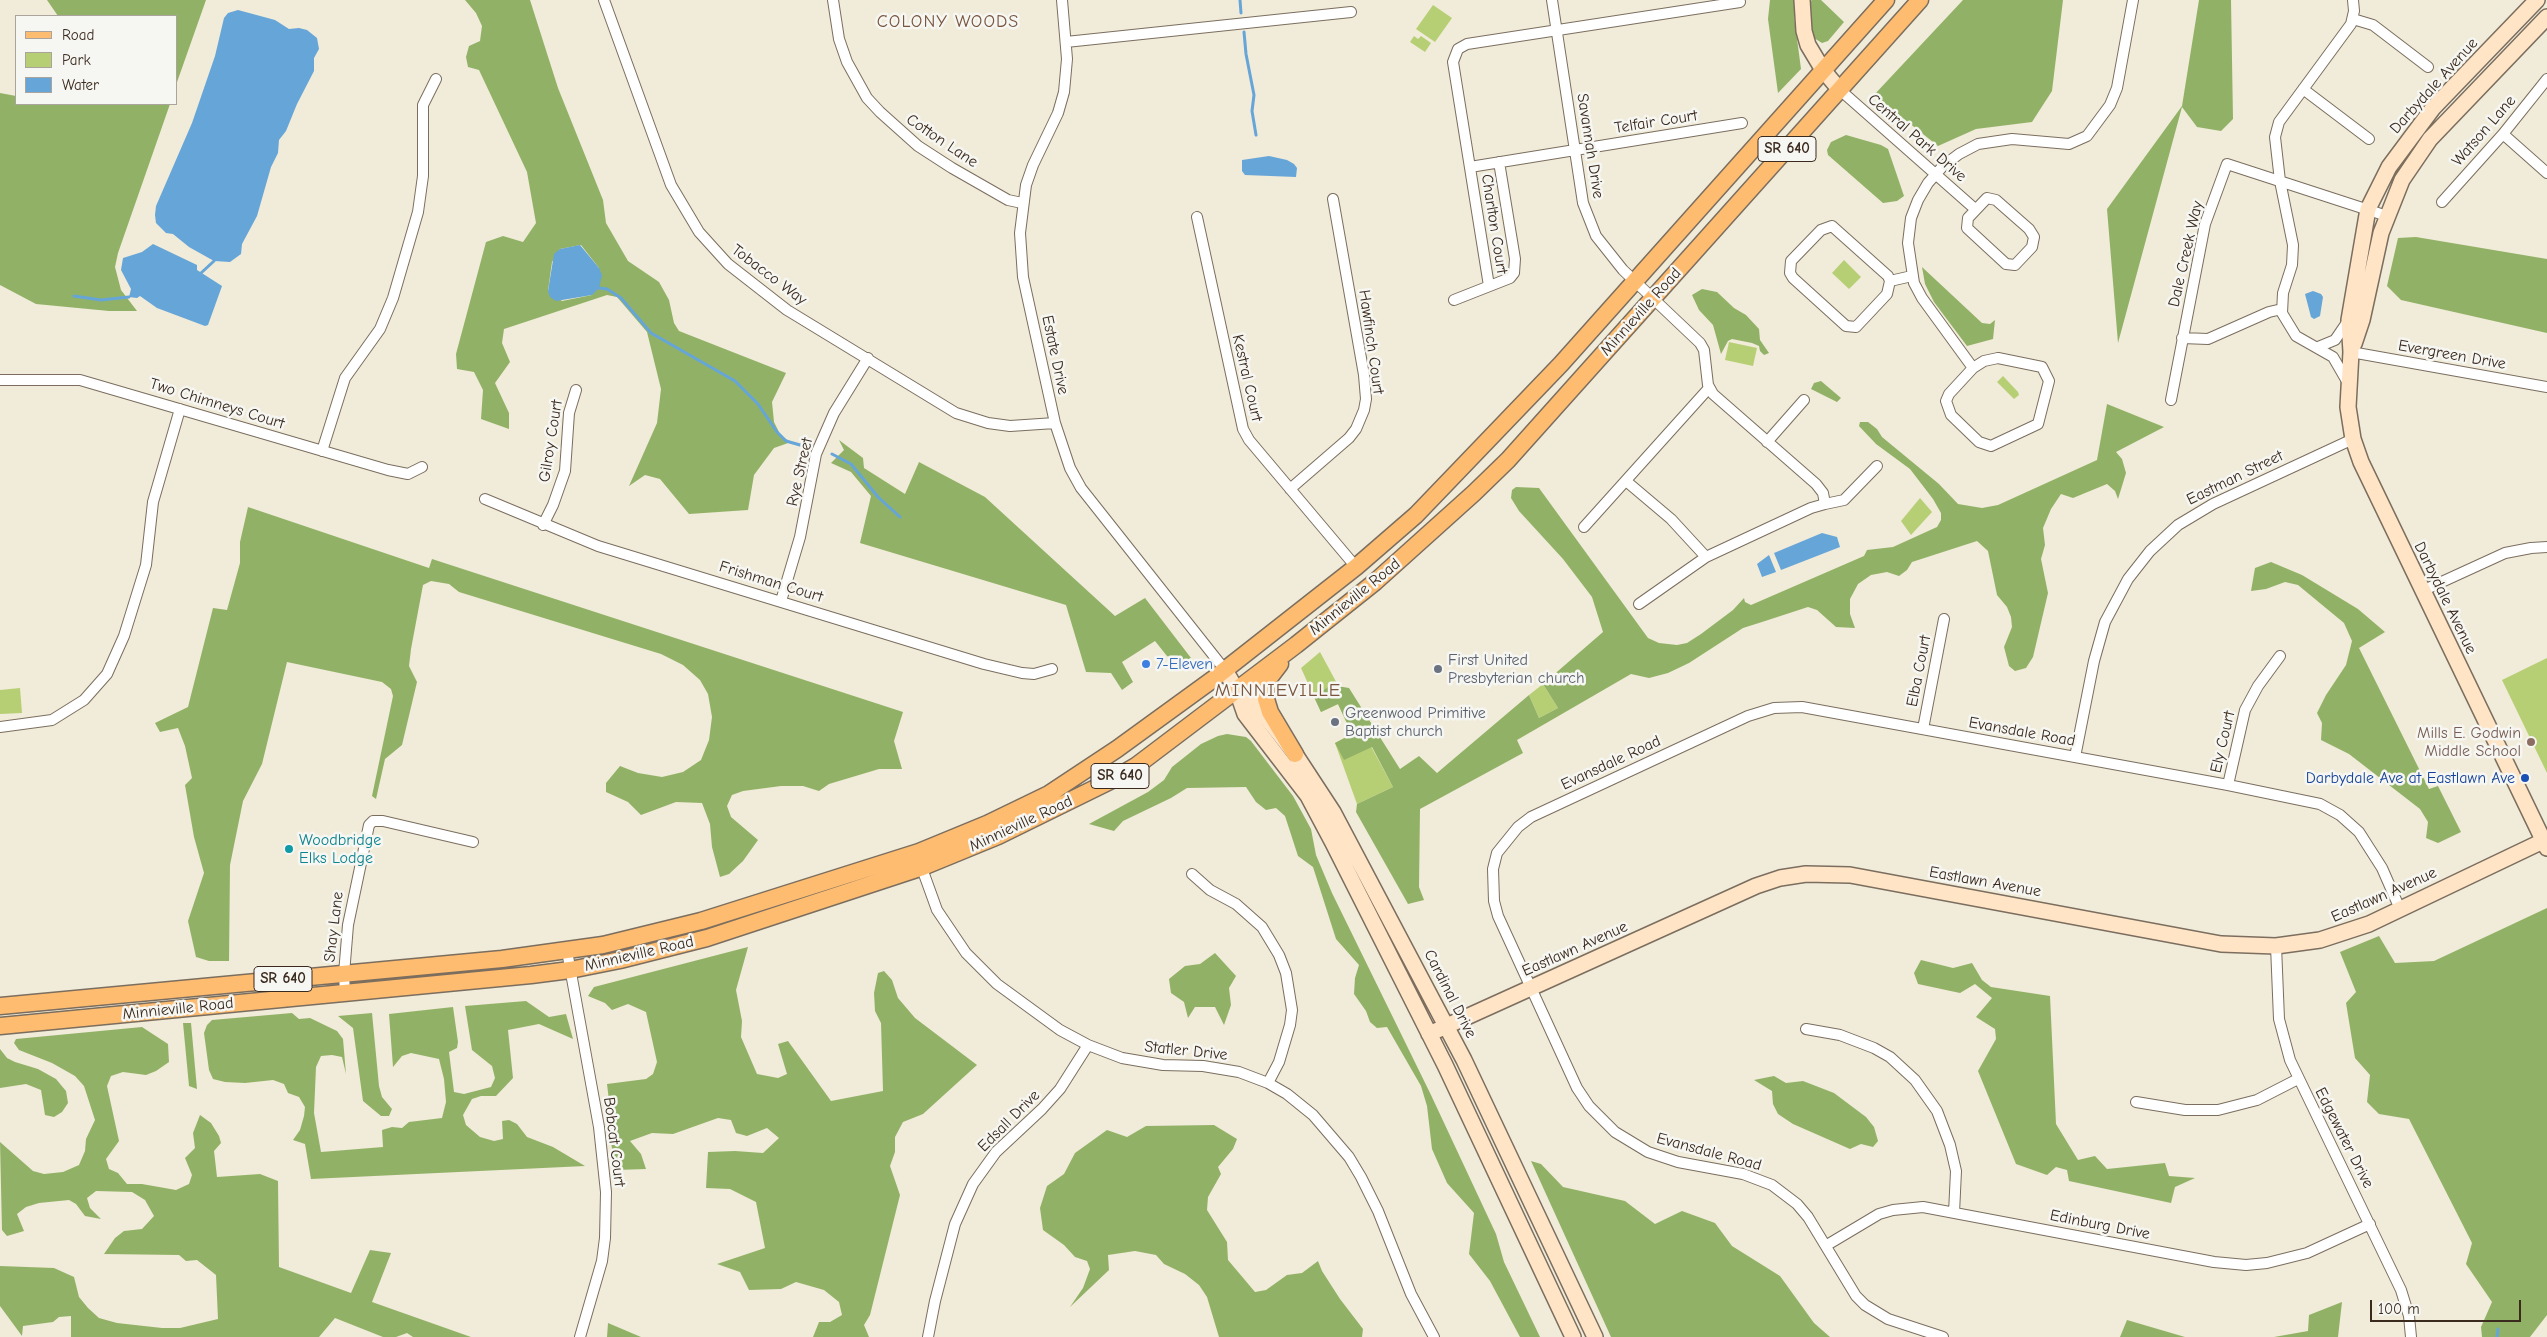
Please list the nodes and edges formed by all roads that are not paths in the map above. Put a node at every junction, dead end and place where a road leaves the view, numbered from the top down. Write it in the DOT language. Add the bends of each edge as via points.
graph roads {
  1 [pos="604,0"];
  2 [pos="833,0"];
  3 [pos="1062,0"];
  4 [pos="1552,0"];
  5 [pos="1802,0"];
  6 [pos="1886,0"];
  7 [pos="1920,0"];
  8 [pos="2134,0"];
  9 [pos="2353,0"];
  10 [pos="2537,0"];
  11 [pos="1740,2"];
  12 [pos="1351,12"];
  13 [pos="2547,17"];
  14 [pos="2353,19"];
  15 [pos="1557,31"];
  16 [pos="1066,42"];
  17 [pos="2428,67"];
  18 [pos="1824,70"];
  19 [pos="436,79"];
  20 [pos="2547,79"];
  21 [pos="1840,89"];
  22 [pos="2303,89"];
  23 [pos="1742,123"];
  24 [pos="2503,134"];
  25 [pos="2369,139"];
  26 [pos="1575,150"];
  27 [pos="1499,162"];
  28 [pos="1470,167"];
  29 [pos="2547,172"];
  30 [pos="1935,174"];
  31 [pos="2280,181"];
  32 [pos="1334,199"];
  33 [pos="2442,202"];
  34 [pos="1022,203"];
  35 [pos="1975,209"];
  36 [pos="2368,209"];
  37 [pos="2387,216"];
  38 [pos="1197,217"];
  39 [pos="1912,276"];
  40 [pos="1635,281"];
  41 [pos="1890,281"];
  42 [pos="1489,286"];
  43 [pos="1654,298"];
  44 [pos="1454,300"];
  45 [pos="2282,309"];
  46 [pos="2349,320"];
  47 [pos="2182,338"];
  48 [pos="2318,347"];
  49 [pos="2351,352"];
  50 [pos="868,358"];
  51 [pos="1973,368"];
  52 [pos="0,380"];
  53 [pos="2349,385"];
  54 [pos="2547,387"];
  55 [pos="1709,388"];
  56 [pos="576,390"];
  57 [pos="1804,400"];
  58 [pos="2171,400"];
  59 [pos="180,409"];
  60 [pos="1055,423"];
  61 [pos="2353,439"];
  62 [pos="1768,442"];
  63 [pos="322,451"];
  64 [pos="1877,466"];
  65 [pos="422,467"];
  66 [pos="1626,481"];
  67 [pos="1290,489"];
  68 [pos="486,499"];
  69 [pos="1825,504"];
  70 [pos="543,525"];
  71 [pos="1584,527"];
  72 [pos="2547,547"];
  73 [pos="1706,558"];
  74 [pos="1356,567"];
  75 [pos="2422,591"];
  76 [pos="781,601"];
  77 [pos="1639,604"];
  78 [pos="1944,619"];
  79 [pos="1296,645"];
  80 [pos="2280,656"];
  81 [pos="1052,669"];
  82 [pos="1225,670"];
  83 [pos="1237,691"];
  84 [pos="0,727"];
  85 [pos="1924,729"];
  86 [pos="1295,754"];
  87 [pos="2075,757"];
  88 [pos="2228,785"];
  89 [pos="473,842"];
  90 [pos="2545,845"];
  91 [pos="920,860"];
  92 [pos="1192,874"];
  93 [pos="2400,909"];
  94 [pos="2276,946"];
  95 [pos="567,951"];
  96 [pos="570,970"];
  97 [pos="344,974"];
  98 [pos="1530,988"];
  99 [pos="345,993"];
  100 [pos="0,1006"];
  101 [pos="0,1026"];
  102 [pos="1446,1026"];
  103 [pos="1806,1029"];
  104 [pos="1429,1034"];
  105 [pos="1088,1045"];
  106 [pos="2298,1080"];
  107 [pos="1268,1083"];
  108 [pos="2136,1102"];
  109 [pos="1954,1213"];
  110 [pos="2370,1224"];
  111 [pos="1827,1245"];
  112 [pos="580,1337"];
  113 [pos="928,1337"];
  114 [pos="1434,1337"];
  115 [pos="1573,1337"];
  116 [pos="1595,1337"];
  117 [pos="1942,1337"];
  118 [pos="2411,1337"];
  1 -- 50 [label="street, Tobacco Way" via="666,171 682,207 699,232 728,264 759,290"];
  2 -- 34 [label="street, Cotton Lane" via="846,62 867,98 880,112 912,141 945,164 1008,200"];
  3 -- 16 [label="street, Estate Drive"];
  4 -- 15 [label="street, Savannah Drive"];
  5 -- 18 [label="street" via="1808,45"];
  6 -- 18 [label="main road, Minnieville Road / SR 640"];
  7 -- 21 [label="main road, Minnieville Road / SR 640"];
  8 -- 30 [label="street" via="2117,88 2110,104 2087,136 2069,144 2020,139 1984,143 1959,154"];
  9 -- 14 [label="street"];
  10 -- 36 [label="street, Darbydale Avenue" via="2427,115 2389,166"];
  11 -- 15 [label="street, Charlton Court"];
  12 -- 16 [label="street"];
  13 -- 37 [label="street, Darbydale Avenue" via="2430,139 2402,180"];
  14 -- 17 [label="street" via="2373,25"];
  14 -- 22 [label="street"];
  15 -- 26 [label="street, Savannah Drive"];
  15 -- 28 [label="street, Charlton Court" via="1467,44 1455,54 1453,62"];
  16 -- 34 [label="street, Estate Drive" via="1064,92 1058,113 1033,165"];
  18 -- 21 [label="street"];
  18 -- 40 [label="main road, Minnieville Road / SR 640"];
  19 -- 63 [label="street" via="423,104 424,176 418,212 393,298 380,329 345,378"];
  20 -- 24 [label="street, Watson Lane"];
  21 -- 30 [label="street, Central Park Drive"];
  21 -- 43 [label="main road, Minnieville Road / SR 640"];
  22 -- 25 [label="street"];
  22 -- 31 [label="street" via="2275,131"];
  23 -- 26 [label="street, Telfair Court"];
  24 -- 29 [label="street"];
  24 -- 33 [label="street, Watson Lane"];
  26 -- 27 [label="street, Charlton Court"];
  26 -- 40 [label="street, Savannah Drive" via="1583,203 1592,228 1603,247"];
  27 -- 28 [label="street, Charlton Court"];
  27 -- 42 [label="street, Charlton Court" via="1516,266 1510,278"];
  28 -- 42 [label="street, Charlton Court"];
  30 -- 35 [label="street, Central Park Drive"];
  30 -- 39 [label="street" via="1924,189 1912,218 1908,243"];
  31 -- 36 [label="street, Dale Creek Way"];
  31 -- 45 [label="street" via="2293,245"];
  31 -- 47 [label="street, Dale Creek Way" via="2227,164 2205,224"];
  32 -- 67 [label="street, Hawfinch Court" via="1366,399 1356,429"];
  34 -- 60 [label="street, Estate Drive" via="1023,277"];
  35 -- 35 [label="street" via="1986,198 1993,198 2032,233 2034,245 2016,264 2006,264 1970,232 1967,220"];
  36 -- 37 [label="street, Dale Creek Way"];
  36 -- 46 [label="street, Darbydale Avenue"];
  37 -- 49 [label="street, Darbydale Avenue"];
  38 -- 67 [label="street, Kestral Court" via="1239,417 1249,440"];
  39 -- 41 [label="street"];
  39 -- 51 [label="street" via="1922,298"];
  40 -- 43 [label="street, Savannah Drive"];
  40 -- 74 [label="main road, Minnieville Road / SR 640" via="1463,468"];
  41 -- 41 [label="street" via="1834,227 1829,226 1821,230 1789,267 1792,278 1848,327 1860,324 1887,294"];
  42 -- 44 [label="street, Charlton Court"];
  43 -- 55 [label="street, Savannah Drive" via="1703,346"];
  43 -- 79 [label="main road, Minnieville Road / SR 640" via="1508,460 1375,582"];
  45 -- 47 [label="street" via="2208,339"];
  45 -- 48 [label="street" via="2294,333 2306,343"];
  46 -- 48 [label="street" via="2335,340"];
  46 -- 49 [label="street, Darbydale Avenue"];
  47 -- 58 [label="street, Dale Creek Way"];
  48 -- 53 [label="street" via="2333,357"];
  49 -- 53 [label="street, Darbydale Avenue"];
  49 -- 54 [label="street, Evergreen Drive"];
  50 -- 60 [label="street, Tobacco Way" via="940,405 974,420 1010,426"];
  50 -- 76 [label="street, Rye Street" via="834,413 816,454 800,537"];
  51 -- 51 [label="street" via="1998,358 2042,367 2049,381 2038,424 1996,445 1986,446 1979,442 1951,416 1946,405 1949,394"];
  52 -- 59 [label="street, Two Chimneys Court" via="80,380"];
  53 -- 61 [label="street, Darbydale Avenue" via="2348,407"];
  55 -- 62 [label="street"];
  55 -- 66 [label="street"];
  56 -- 70 [label="street, Gilroy Court" via="569,414 565,471"];
  57 -- 62 [label="street"];
  59 -- 63 [label="street, Two Chimneys Court"];
  59 -- 84 [label="street" via="153,502 146,565 124,636 106,674 84,700 60,716 34,724"];
  60 -- 82 [label="street, Estate Drive" via="1070,468 1081,488"];
  61 -- 75 [label="street, Darbydale Avenue"];
  61 -- 87 [label="street, Eastman Street" via="2212,504 2178,525 2150,551 2128,579 2105,622"];
  62 -- 69 [label="street" via="1816,484"];
  63 -- 65 [label="street, Two Chimneys Court" via="402,474"];
  64 -- 69 [label="street" via="1844,500"];
  66 -- 71 [label="street"];
  66 -- 73 [label="street" via="1671,519"];
  67 -- 74 [label="street, Kestral Court"];
  68 -- 70 [label="street, Frishman Court"];
  69 -- 73 [label="street"];
  70 -- 76 [label="street, Frishman Court" via="598,546"];
  72 -- 75 [label="street" via="2505,553"];
  73 -- 77 [label="street"];
  74 -- 82 [label="main road, Minnieville Road / SR 640"];
  75 -- 90 [label="street, Darbydale Avenue"];
  76 -- 81 [label="street, Frishman Court" via="1022,673 1034,674"];
  78 -- 85 [label="street, Elba Court"];
  79 -- 83 [label="main road, Minnieville Road / SR 640"];
  79 -- 86 [label="main road" via="1269,677 1265,691 1270,712"];
  80 -- 88 [label="street, Ely Court" via="2245,710"];
  82 -- 83 [label="street, Cardinal Drive"];
  82 -- 91 [label="main road, Minnieville Road / SR 640" via="1117,749 1048,794"];
  83 -- 86 [label="street, Cardinal Drive" via="1252,700"];
  83 -- 91 [label="main road, Minnieville Road / SR 640" via="1136,766 1112,780 998,836"];
  83 -- 104 [label="street, Cardinal Drive" via="1245,714 1308,796"];
  85 -- 87 [label="street, Evansdale Road"];
  85 -- 98 [label="street, Evansdale Road" via="1802,707 1774,708 1748,716 1531,816 1497,853 1492,885 1498,916"];
  86 -- 102 [label="street, Cardinal Drive" via="1334,812"];
  87 -- 88 [label="street, Evansdale Road"];
  88 -- 93 [label="street, Evansdale Road" via="2308,800 2340,815 2369,845"];
  89 -- 97 [label="street, Shay Lane" via="384,821 373,821 369,825 348,925"];
  90 -- 93 [label="street, Eastlawn Avenue"];
  91 -- 95 [label="main road, Minnieville Road / SR 640" via="702,921"];
  91 -- 96 [label="main road, Minnieville Road / SR 640" via="700,940"];
  91 -- 105 [label="street, Statler Drive" via="937,910 982,970 1028,1008"];
  92 -- 107 [label="street" via="1210,890 1236,904 1262,927 1286,973 1292,1010 1290,1025 1279,1062"];
  93 -- 94 [label="street, Eastlawn Avenue" via="2345,934"];
  94 -- 98 [label="street, Eastlawn Avenue" via="2221,944 1872,879 1806,874 1756,886"];
  94 -- 106 [label="street, Edgewater Drive" via="2279,1019"];
  95 -- 96 [label="street, Bobcat Court"];
  95 -- 97 [label="main road, Minnieville Road / SR 640"];
  96 -- 99 [label="main road, Minnieville Road / SR 640"];
  96 -- 112 [label="street, Bobcat Court" via="599,1127 606,1192 602,1261"];
  97 -- 99 [label="street, Shay Lane"];
  97 -- 100 [label="main road, Minnieville Road / SR 640"];
  98 -- 102 [label="street, Eastlawn Avenue"];
  98 -- 111 [label="street, Evansdale Road" via="1578,1088 1604,1122 1648,1152 1678,1162 1743,1174 1772,1185 1796,1204"];
  99 -- 101 [label="main road, Minnieville Road / SR 640"];
  102 -- 104 [label="street, Eastlawn Avenue"];
  102 -- 116 [label="street, Cardinal Drive"];
  103 -- 109 [label="street" via="1840,1035 1874,1048 1890,1057 1915,1080 1937,1111 1950,1145 1956,1171"];
  104 -- 115 [label="street, Cardinal Drive"];
  105 -- 107 [label="street, Statler Drive" via="1140,1062 1224,1068"];
  105 -- 113 [label="street, Edsall Drive" via="1042,1110 996,1152 973,1184 955,1224"];
  106 -- 108 [label="street" via="2257,1100 2218,1110 2186,1110"];
  106 -- 110 [label="street, Edgewater Drive"];
  107 -- 114 [label="street, Statler Drive" via="1313,1115 1349,1157 1371,1195 1411,1294"];
  109 -- 110 [label="street, Edinburg Drive" via="2214,1262 2246,1265 2307,1253"];
  109 -- 111 [label="street, Edinburg Drive" via="1923,1208 1894,1210 1866,1221"];
  110 -- 118 [label="street, Edgewater Drive" via="2402,1290"];
  111 -- 117 [label="street, Evansdale Road" via="1856,1296 1865,1305 1888,1319"];
}
